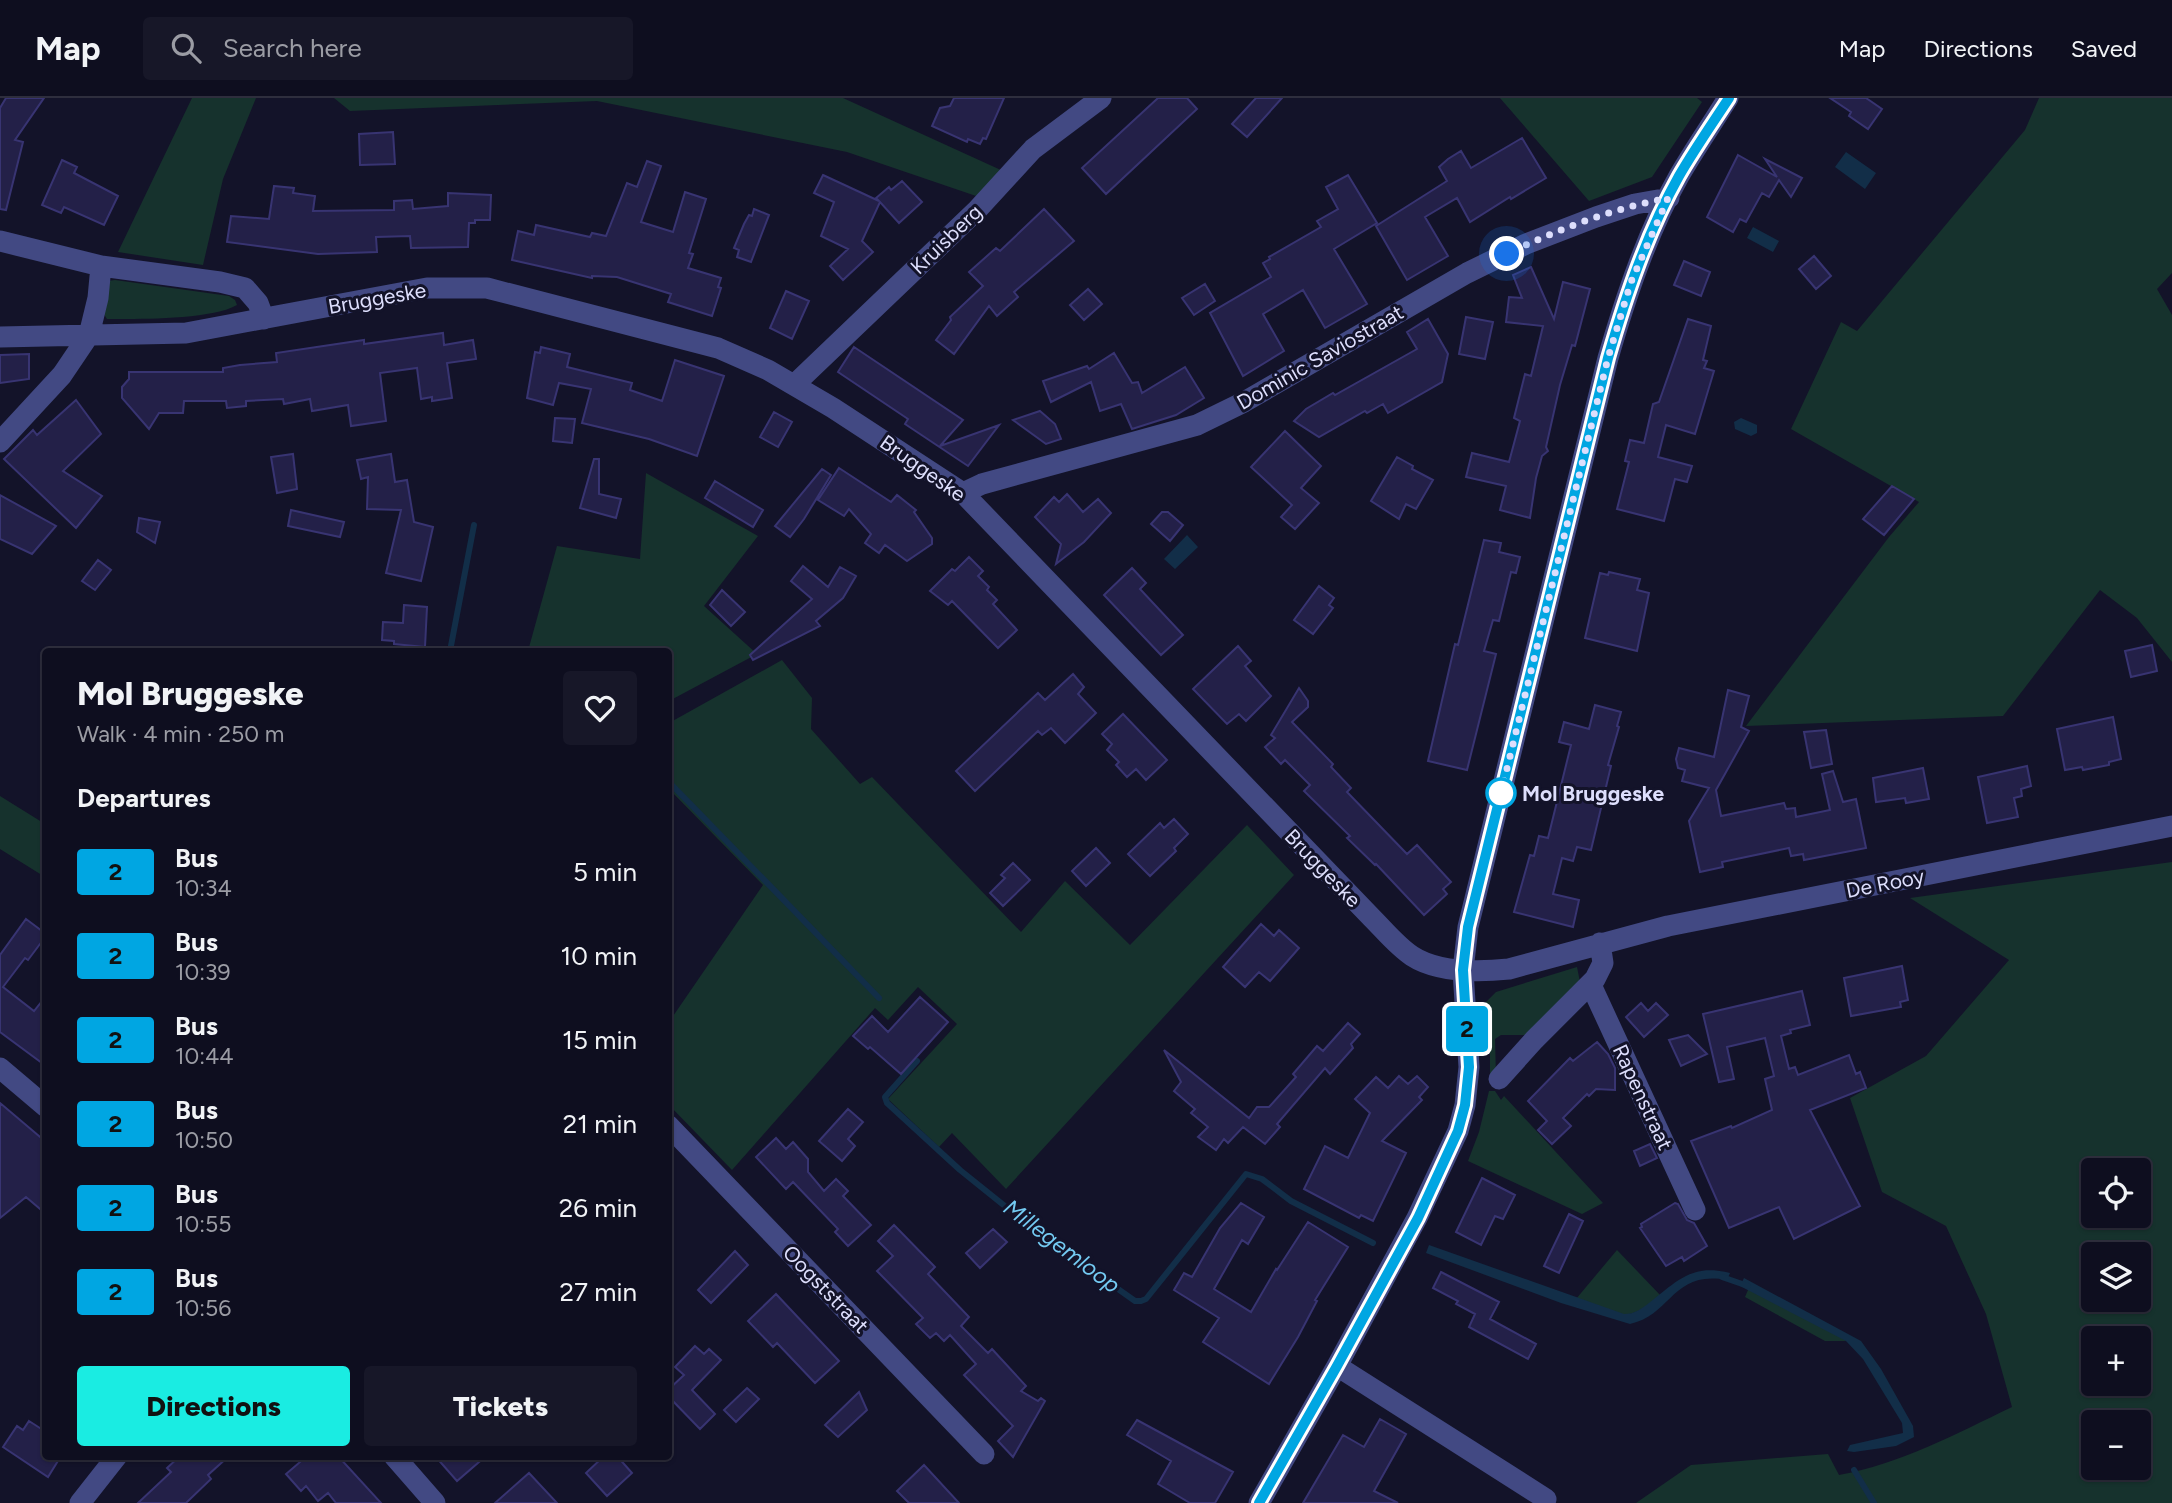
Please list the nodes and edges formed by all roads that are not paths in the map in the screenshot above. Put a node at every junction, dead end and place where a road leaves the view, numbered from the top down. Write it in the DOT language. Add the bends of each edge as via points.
graph roads {
  1 [pos="1101,98"];
  2 [pos="1728,98"];
  3 [pos="1668,198"];
  4 [pos="0,241"];
  5 [pos="101,266"];
  6 [pos="264,319"];
  7 [pos="89,335"];
  8 [pos="0,337"];
  9 [pos="794,385"];
  10 [pos="0,442"];
  11 [pos="963,493"];
  12 [pos="2172,826"];
  13 [pos="1600,943"];
  14 [pos="1463,970"];
  15 [pos="1591,985"];
  16 [pos="0,1069"];
  17 [pos="1499,1079"];
  18 [pos="42,1104"];
  19 [pos="672,1129"];
  20 [pos="1695,1210"];
  21 [pos="1337,1366"];
  22 [pos="984,1454"];
  23 [pos="114,1460"];
  24 [pos="397,1460"];
  25 [pos="1546,1499"];
  26 [pos="80,1503"];
  27 [pos="435,1503"];
  28 [pos="1259,1503"];
  1 -- 9 [label="street, Kruisberg" via="1033,149 977,210"];
  2 -- 3 [label="street"];
  3 -- 11 [label="street, Dominic Saviostraat" via="1635,204 1526,244 1197,425"];
  3 -- 14 [label="street" via="1631,282 1608,358 1468,927"];
  4 -- 5 [label="street"];
  5 -- 6 [label="street" via="245,288"];
  5 -- 7 [label="street"];
  6 -- 7 [label="street, Bruggeske" via="186,333"];
  6 -- 9 [label="street, Bruggeske" via="427,288 487,288 718,348"];
  7 -- 8 [label="street, Bruggeske"];
  7 -- 10 [label="street" via="62,375"];
  9 -- 11 [label="street, Bruggeske"];
  11 -- 14 [label="street, Bruggeske" via="1401,946 1426,962"];
  12 -- 13 [label="street, De Rooy"];
  13 -- 14 [label="street, De Rooy" via="1509,969"];
  13 -- 15 [label="street" via="1603,963"];
  14 -- 21 [label="street" via="1469,1067 1458,1131 1418,1218"];
  15 -- 17 [label="street"];
  15 -- 20 [label="street, Rapenstraat"];
  16 -- 18 [label="street"];
  19 -- 22 [label="street, Oogststraat"];
  21 -- 25 [label="street"];
  21 -- 28 [label="street"];
  23 -- 26 [label="street"];
  24 -- 27 [label="street"];
}
